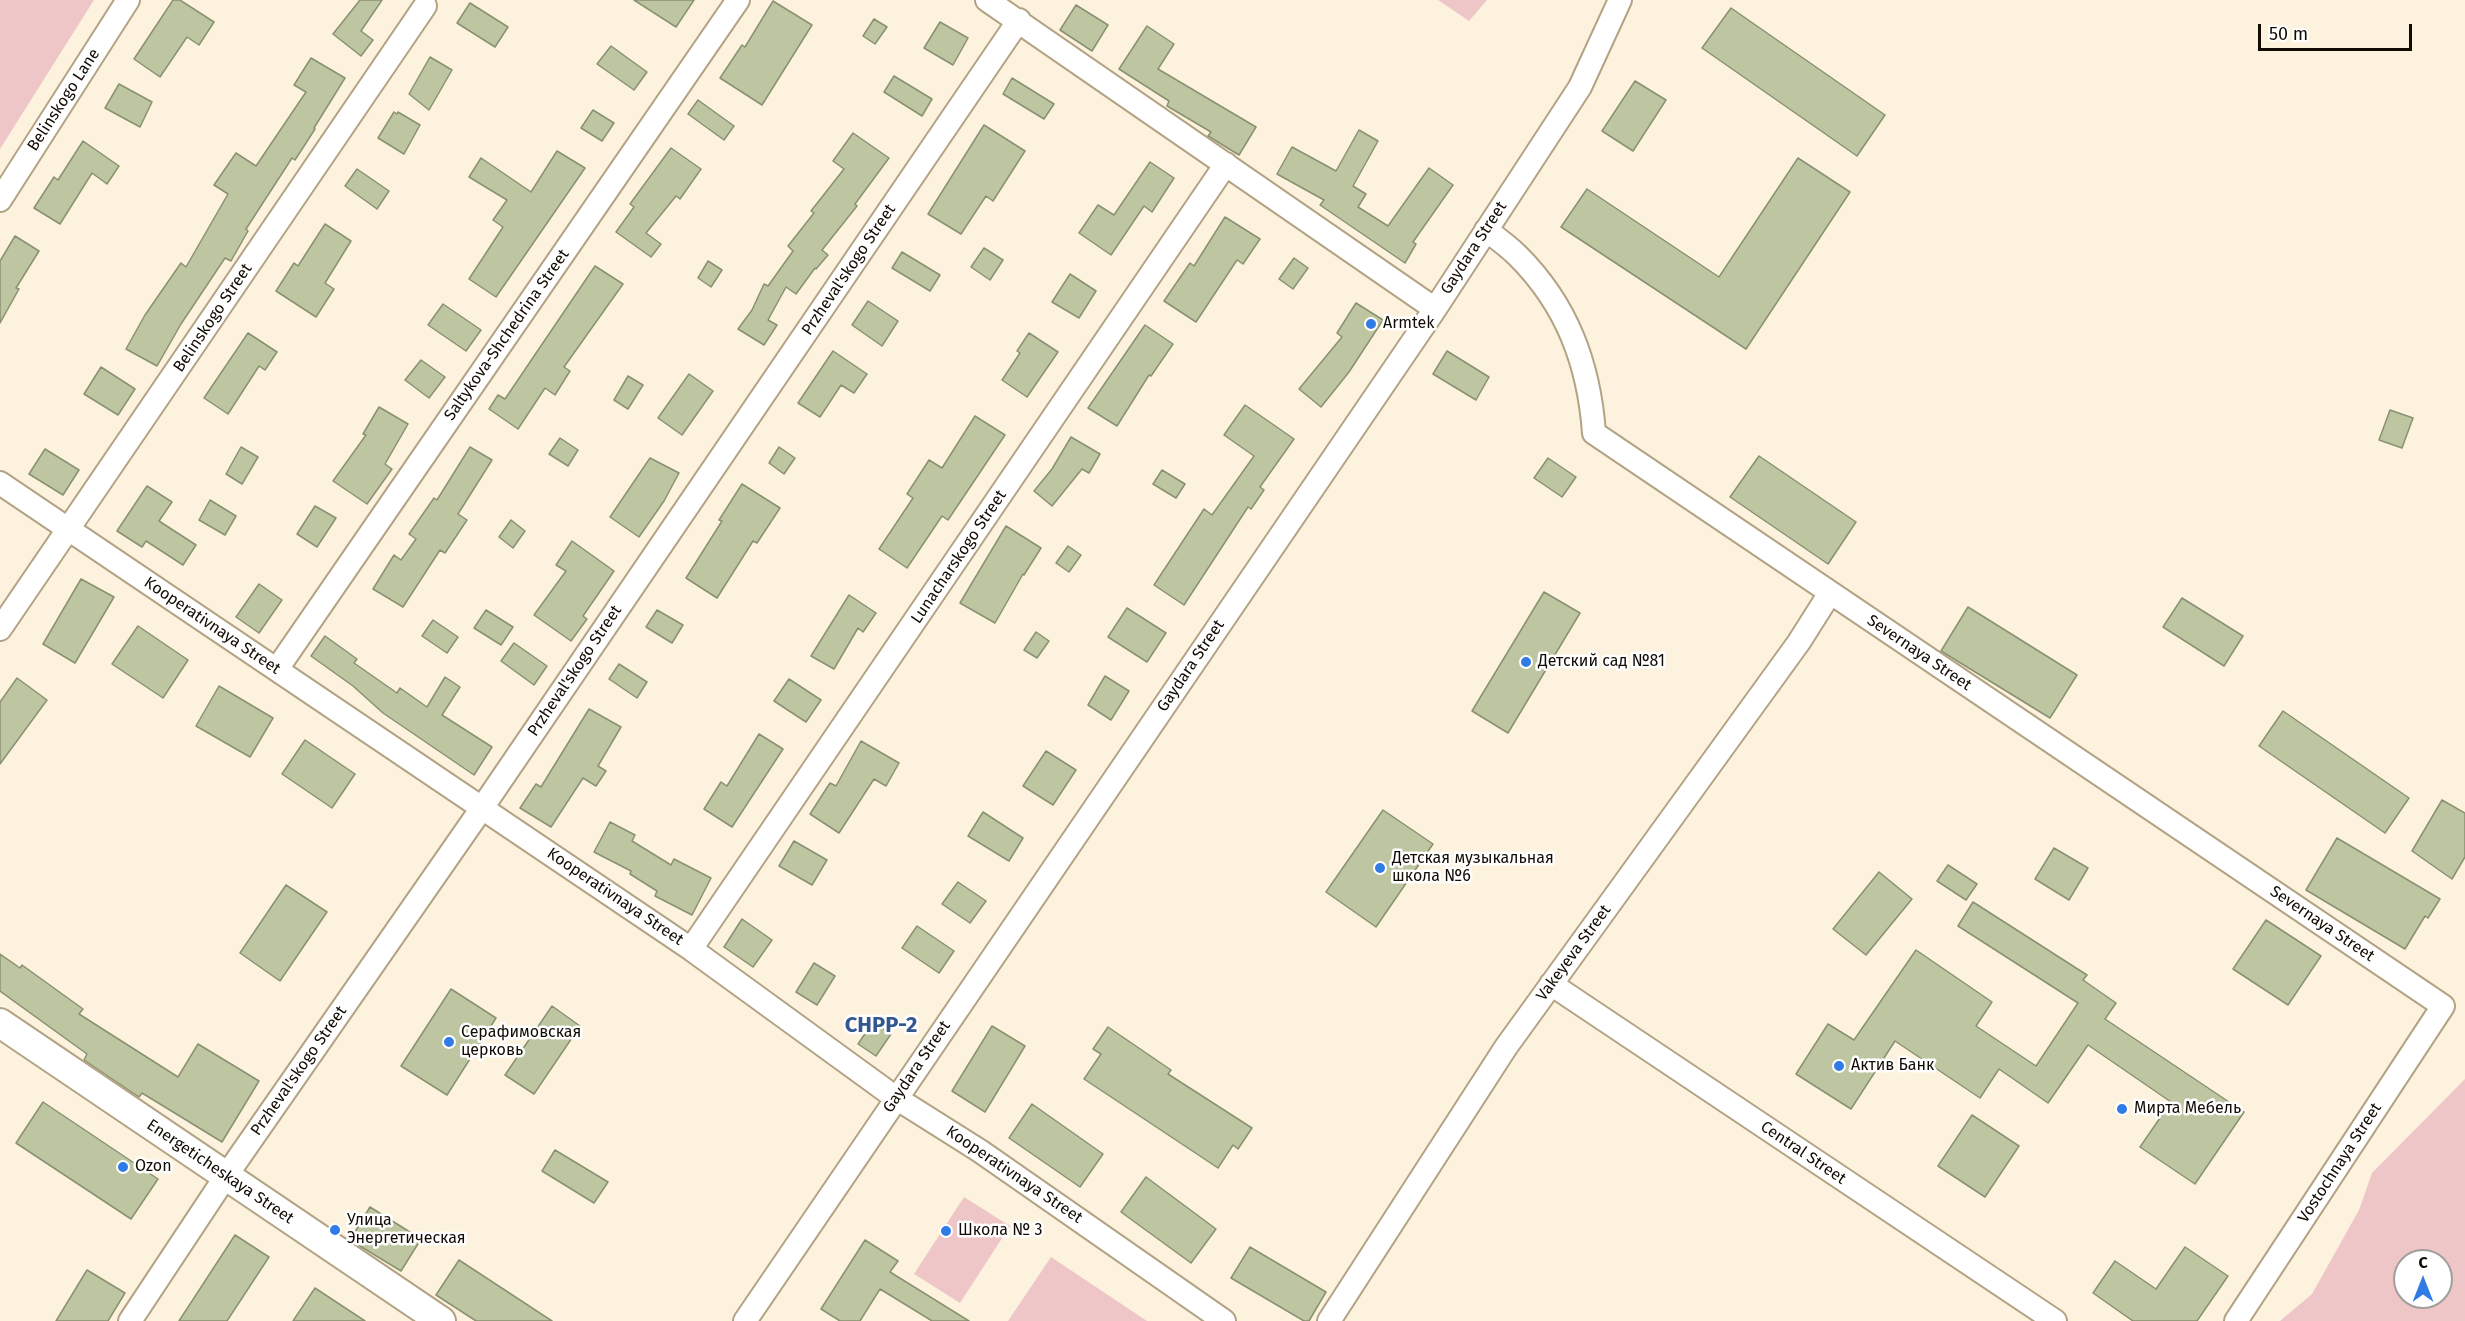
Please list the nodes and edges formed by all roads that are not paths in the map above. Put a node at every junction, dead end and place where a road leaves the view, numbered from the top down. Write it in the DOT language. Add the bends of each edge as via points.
graph roads {
  1 [pos="129,0"];
  2 [pos="738,0"];
  3 [pos="987,0"];
  4 [pos="1620,0"];
  5 [pos="425,6"];
  6 [pos="1019,20"];
  7 [pos="1226,164"];
  8 [pos="0,200"];
  9 [pos="1486,230"];
  10 [pos="1435,309"];
  11 [pos="0,483"];
  12 [pos="69,529"];
  13 [pos="1830,593"];
  14 [pos="0,629"];
  15 [pos="277,669"];
  16 [pos="482,808"];
  17 [pos="691,949"];
  18 [pos="1551,984"];
  19 [pos="2443,1006"];
  20 [pos="0,1023"];
  21 [pos="896,1098"];
  22 [pos="226,1176"];
  23 [pos="130,1321"];
  24 [pos="441,1321"];
  25 [pos="745,1321"];
  26 [pos="1224,1321"];
  27 [pos="1329,1321"];
  28 [pos="2055,1321"];
  29 [pos="2236,1321"];
  1 -- 8 [label="street, Belinskogo Lane"];
  2 -- 15 [label="street, Saltykova-Shchedrina Street"];
  3 -- 6 [label="street"];
  4 -- 9 [label="street, Gaydara Street" via="1580,87"];
  5 -- 12 [label="street, Belinskogo Street"];
  6 -- 7 [label="street"];
  6 -- 16 [label="street, Przheval'skogo Street"];
  7 -- 10 [label="street"];
  7 -- 17 [label="street, Lunacharskogo Street"];
  9 -- 10 [label="street, Gaydara Street"];
  9 -- 13 [label="street, Severnaya Street" via="1531,270 1563,314 1592,401 1594,433"];
  10 -- 21 [label="street, Gaydara Street"];
  11 -- 12 [label="street, Kooperativnaya Street"];
  12 -- 14 [label="street, Belinskogo Street"];
  12 -- 15 [label="street, Kooperativnaya Street"];
  13 -- 18 [label="street, Vakeyeva Street"];
  13 -- 19 [label="street, Severnaya Street"];
  15 -- 16 [label="street, Kooperativnaya Street"];
  16 -- 17 [label="street, Kooperativnaya Street"];
  16 -- 22 [label="street, Przheval'skogo Street"];
  17 -- 21 [label="street, Kooperativnaya Street"];
  18 -- 27 [label="street, Vakeyeva Street"];
  18 -- 28 [label="street, Central Street"];
  19 -- 29 [label="street, Vostochnaya Street"];
  20 -- 22 [label="street, Energeticheskaya Street"];
  21 -- 25 [label="street, Gaydara Street"];
  21 -- 26 [label="street, Kooperativnaya Street" via="980,1151"];
  22 -- 23 [label="street, Przheval'skogo Street"];
  22 -- 24 [label="street, Energeticheskaya Street"];
}
